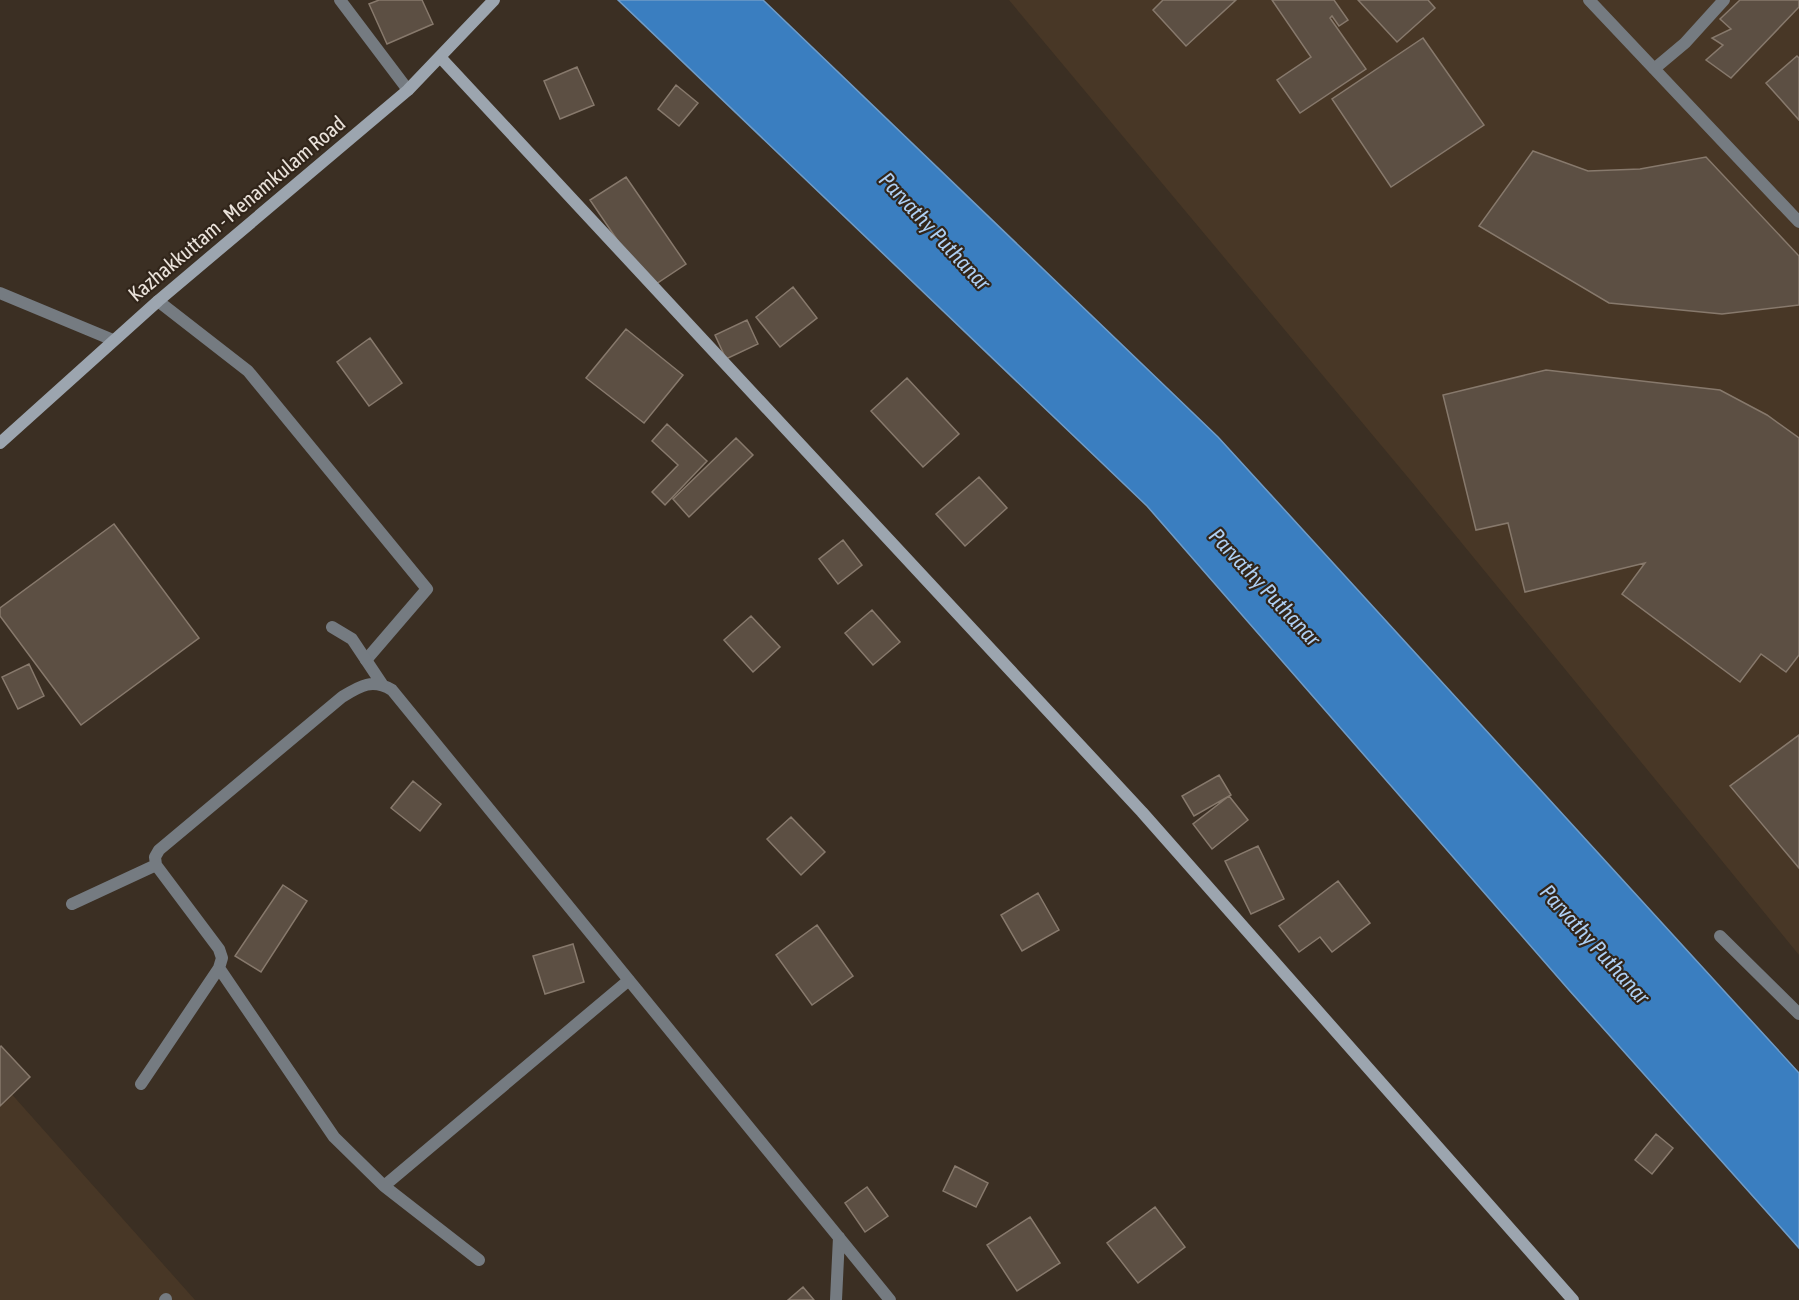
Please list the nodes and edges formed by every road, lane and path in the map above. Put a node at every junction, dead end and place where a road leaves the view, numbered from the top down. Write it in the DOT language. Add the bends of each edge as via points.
graph roads {
  1 [pos="340,0"];
  2 [pos="494,0"];
  3 [pos="1589,0"];
  4 [pos="1724,0"];
  5 [pos="440,57"];
  6 [pos="1654,69"];
  7 [pos="408,90"];
  8 [pos="1799,222"];
  9 [pos="0,292"];
  10 [pos="158,301"];
  11 [pos="113,340"];
  12 [pos="0,443"];
  13 [pos="332,627"];
  14 [pos="366,660"];
  15 [pos="382,684"];
  16 [pos="156,865"];
  17 [pos="72,904"];
  18 [pos="1720,936"];
  19 [pos="219,968"];
  20 [pos="629,980"];
  21 [pos="1799,1014"];
  22 [pos="141,1084"];
  23 [pos="384,1186"];
  24 [pos="839,1237"];
  25 [pos="479,1260"];
  26 [pos="836,1300"];
  27 [pos="890,1300"];
  28 [pos="1573,1300"];
  1 -- 7 [label="street"];
  2 -- 5 [label="street, Kazhakkuttam - Menamkulam Road"];
  3 -- 6 [label="street"];
  4 -- 6 [label="street" via="1685,43"];
  5 -- 7 [label="street, Kazhakkuttam - Menamkulam Road"];
  5 -- 28 [label="street" via="1142,812"];
  6 -- 8 [label="street"];
  7 -- 10 [label="street, Kazhakkuttam - Menamkulam Road"];
  9 -- 11 [label="street"];
  10 -- 11 [label="street, Kazhakkuttam - Menamkulam Road"];
  10 -- 14 [label="street" via="248,371 427,589"];
  11 -- 12 [label="street, Kazhakkuttam - Menamkulam Road"];
  13 -- 14 [label="street" via="352,639"];
  14 -- 15 [label="street"];
  15 -- 16 [label="street" via="369,683 342,697 159,850"];
  15 -- 20 [label="street" via="392,690"];
  16 -- 17 [label="street"];
  16 -- 19 [label="street" via="219,948"];
  18 -- 21 [label="street"];
  19 -- 22 [label="street"];
  19 -- 23 [label="street" via="334,1137"];
  20 -- 23 [label="street"];
  20 -- 24 [label="street"];
  23 -- 25 [label="street"];
  24 -- 26 [label="street"];
  24 -- 27 [label="street"];
}
